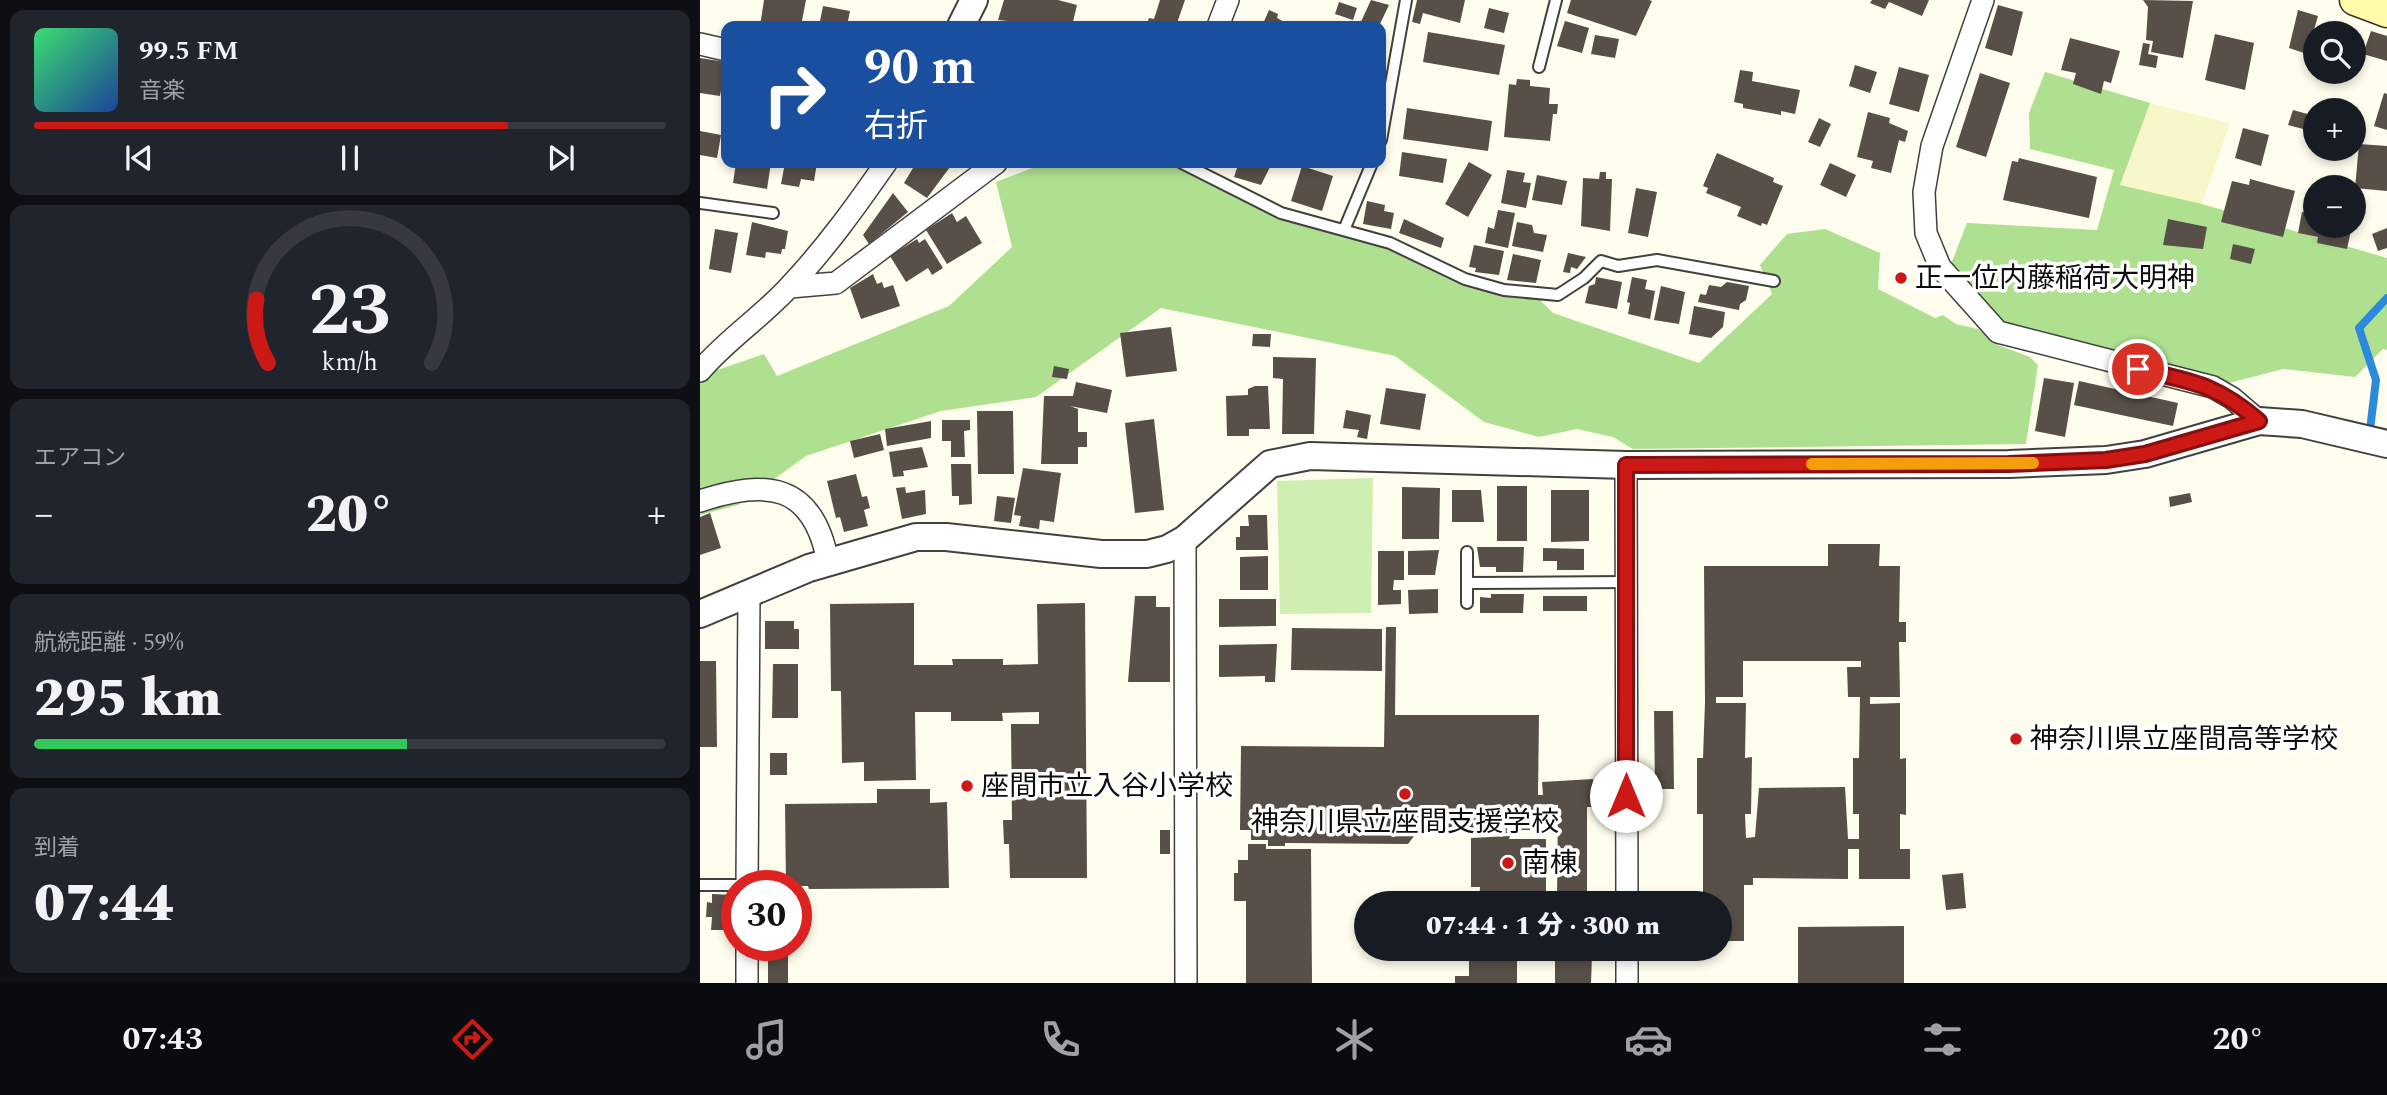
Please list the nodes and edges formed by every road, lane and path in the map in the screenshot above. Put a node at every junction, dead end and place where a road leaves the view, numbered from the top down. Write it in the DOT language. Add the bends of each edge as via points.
graph roads {
  1 [pos="974,0"];
  2 [pos="1228,0"];
  3 [pos="1406,0"];
  4 [pos="1556,0"];
  5 [pos="1983,0"];
  6 [pos="964,21"];
  7 [pos="1220,21"];
  8 [pos="700,44"];
  9 [pos="721,49"];
  10 [pos="1539,66"];
  11 [pos="1386,112"];
  12 [pos="882,168"];
  13 [pos="989,168"];
  14 [pos="1192,168"];
  15 [pos="1370,168"];
  16 [pos="700,203"];
  17 [pos="773,212"];
  18 [pos="1344,230"];
  19 [pos="1774,281"];
  20 [pos="790,287"];
  21 [pos="700,371"];
  22 [pos="2259,421"];
  23 [pos="2387,444"];
  24 [pos="1626,465"];
  25 [pos="700,501"];
  26 [pos="1185,539"];
  27 [pos="1466,552"];
  28 [pos="828,562"];
  29 [pos="1626,582"];
  30 [pos="1466,583"];
  31 [pos="748,593"];
  32 [pos="1466,603"];
  33 [pos="700,614"];
  34 [pos="747,870"];
  35 [pos="700,884"];
  36 [pos="721,884"];
  37 [pos="1627,891"];
  38 [pos="747,961"];
  39 [pos="1627,961"];
  40 [pos="747,983"];
  41 [pos="1186,983"];
  42 [pos="1627,983"];
  1 -- 6 [label="street"];
  2 -- 7 [label="street"];
  3 -- 11 [label="lane"];
  4 -- 10 [label="lane"];
  5 -- 22 [label="street" via="1931,146 1924,191 1926,233 1940,267 1998,332 2213,387"];
  8 -- 9 [label="street"];
  12 -- 20 [label="street"];
  13 -- 20 [label="street" via="836,283"];
  14 -- 18 [label="lane" via="1281,213"];
  15 -- 18 [label="lane"];
  16 -- 17 [label="lane"];
  18 -- 19 [label="lane" via="1390,243 1465,279 1532,294 1559,295 1601,261 1618,265 1657,260"];
  20 -- 21 [label="street"];
  22 -- 23 [label="street" via="2302,424"];
  22 -- 24 [label="street" via="2145,454 2106,460"];
  24 -- 26 [label="street" via="1310,456 1269,464"];
  24 -- 29 [label="street"];
  25 -- 28 [label="street" via="758,487 792,498 818,525"];
  26 -- 28 [label="street" via="1167,549 1123,555 931,536"];
  26 -- 41 [label="street"];
  27 -- 30 [label="lane"];
  28 -- 31 [label="street"];
  29 -- 30 [label="lane"];
  29 -- 37 [label="street"];
  30 -- 32 [label="lane"];
  31 -- 33 [label="street"];
  31 -- 34 [label="street"];
  35 -- 36 [label="lane"];
  38 -- 40 [label="street"];
  39 -- 42 [label="street"];
}
